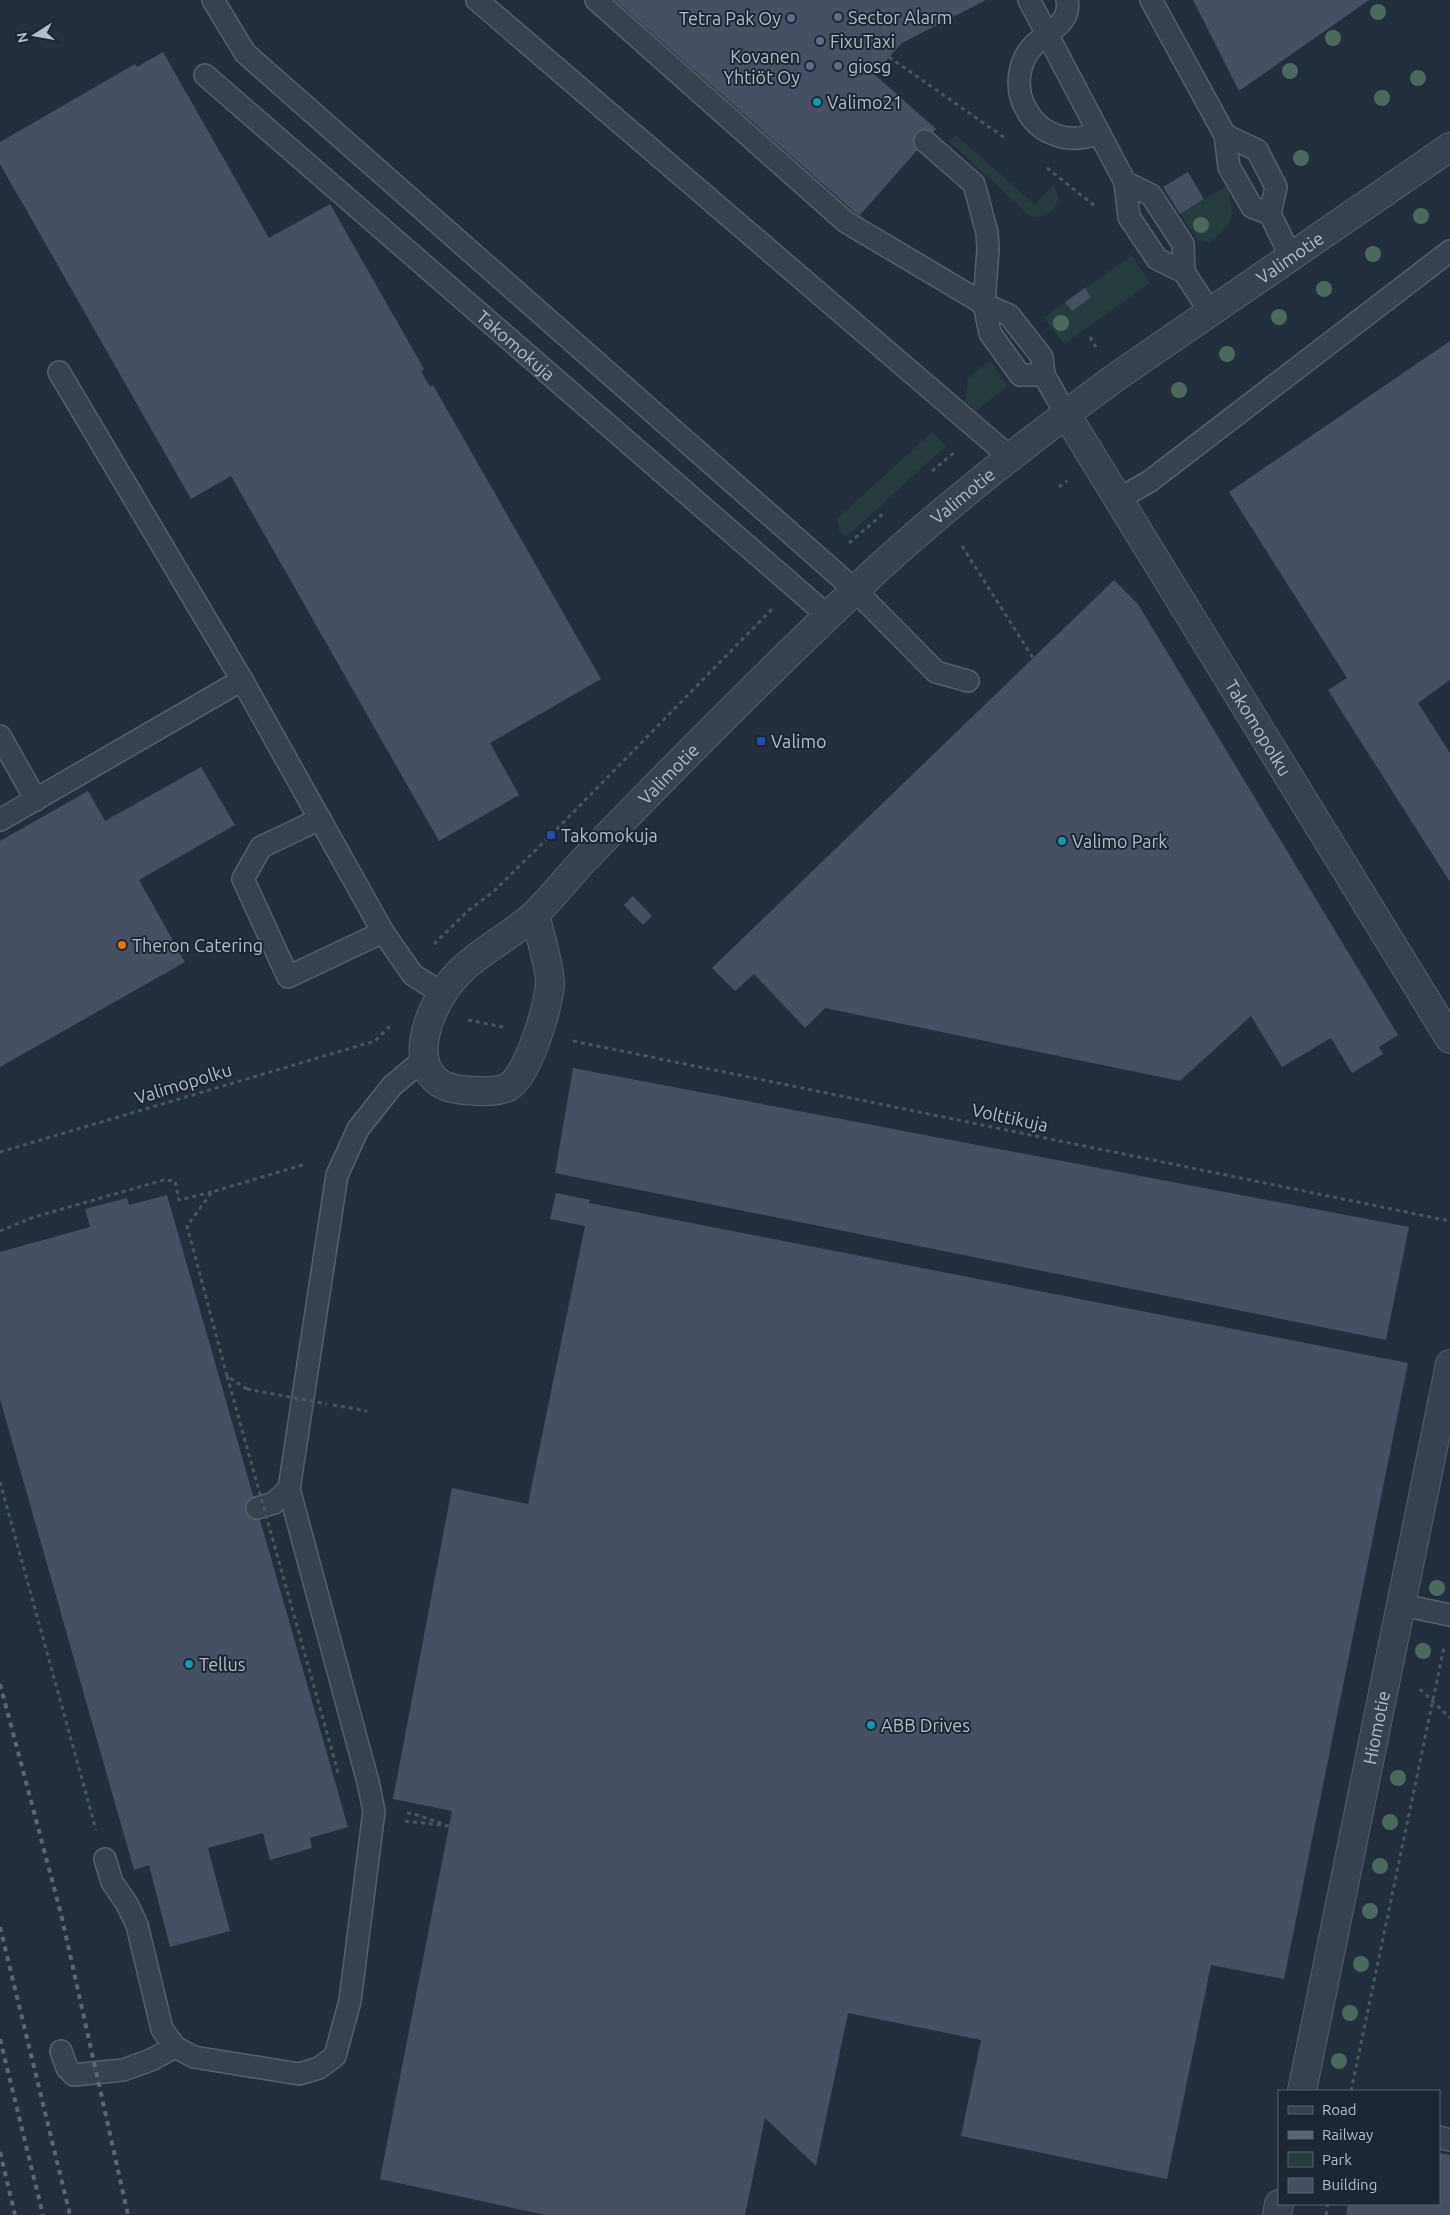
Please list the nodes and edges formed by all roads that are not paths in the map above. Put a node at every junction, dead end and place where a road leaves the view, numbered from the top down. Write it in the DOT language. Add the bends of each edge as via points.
graph roads {
  1 [pos="213,0"];
  2 [pos="477,0"];
  3 [pos="596,0"];
  4 [pos="1029,0"];
  5 [pos="1068,0"];
  6 [pos="1151,0"];
  7 [pos="1048,35"];
  8 [pos="205,75"];
  9 [pos="1100,133"];
  10 [pos="1225,135"];
  11 [pos="926,140"];
  12 [pos="1450,147"];
  13 [pos="1125,182"];
  14 [pos="1270,214"];
  15 [pos="1450,251"];
  16 [pos="1291,257"];
  17 [pos="1184,272"];
  18 [pos="984,304"];
  19 [pos="1210,312"];
  20 [pos="60,372"];
  21 [pos="1066,414"];
  22 [pos="1010,457"];
  23 [pos="1118,499"];
  24 [pos="855,590"];
  25 [pos="828,616"];
  26 [pos="242,680"];
  27 [pos="968,681"];
  28 [pos="0,736"];
  29 [pos="36,800"];
  30 [pos="320,819"];
  31 [pos="0,820"];
  32 [pos="535,914"];
  33 [pos="383,932"];
  34 [pos="442,993"];
  35 [pos="1450,1039"];
  36 [pos="424,1059"];
  37 [pos="1450,1364"];
  38 [pos="289,1489"];
  39 [pos="257,1508"];
  40 [pos="1402,1605"];
  41 [pos="1450,1615"];
  42 [pos="105,1859"];
  43 [pos="176,2047"];
  44 [pos="61,2051"];
  45 [pos="1302,2090"];
  1 -- 24 [label="lane" via="245,53"];
  2 -- 22 [label="lane"];
  3 -- 18 [label="lane" via="846,222"];
  4 -- 7 [label="lane"];
  5 -- 7 [label="lane" via="1069,8 1063,22"];
  6 -- 10 [label="lane"];
  7 -- 9 [label="lane"];
  7 -- 9 [label="lane" via="1033,46 1020,72 1021,100 1030,118 1061,138 1081,139"];
  8 -- 25 [label="lane, Takomokuja"];
  9 -- 13 [label="lane"];
  10 -- 14 [label="lane" via="1229,167 1252,207"];
  10 -- 14 [label="lane" via="1257,150 1276,186"];
  11 -- 18 [label="lane" via="974,184 980,200 988,249"];
  12 -- 16 [label="street, Valimotie"];
  13 -- 17 [label="lane" via="1151,195 1183,244"];
  13 -- 17 [label="lane" via="1129,217 1157,259"];
  14 -- 16 [label="lane"];
  15 -- 23 [label="lane" via="1150,481"];
  16 -- 19 [label="street, Valimotie"];
  17 -- 19 [label="lane"];
  18 -- 21 [label="lane" via="990,333 1020,375 1044,375"];
  19 -- 21 [label="street, Valimotie"];
  20 -- 26 [label="lane"];
  21 -- 22 [label="street, Valimotie"];
  21 -- 23 [label="street, Takomopolku"];
  22 -- 24 [label="street, Valimotie"];
  23 -- 35 [label="street, Takomopolku"];
  24 -- 25 [label="street, Valimotie"];
  24 -- 27 [label="lane" via="936,672"];
  25 -- 32 [label="street, Valimotie" via="586,858"];
  26 -- 29 [label="lane"];
  26 -- 30 [label="lane"];
  28 -- 29 [label="lane"];
  29 -- 31 [label="lane"];
  30 -- 33 [label="lane"];
  30 -- 33 [label="lane" via="262,846 243,879 288,977"];
  32 -- 34 [label="street, Valimotie" via="467,964"];
  32 -- 36 [label="street" via="550,982 539,1034 528,1060 510,1087 491,1092 446,1086 432,1076"];
  33 -- 34 [label="lane" via="413,975"];
  34 -- 36 [label="street, Valimotie" via="424,1036"];
  36 -- 38 [label="lane" via="392,1086 358,1129 337,1175"];
  37 -- 40 [label="street, Hiomotie"];
  38 -- 39 [label="lane" via="274,1503"];
  38 -- 43 [label="lane" via="374,1812 350,2000 335,2056 319,2068 298,2074 194,2057"];
  40 -- 41 [label="lane"];
  40 -- 45 [label="street, Hiomotie"];
  42 -- 43 [label="lane" via="112,1882 137,1925 162,2029"];
  43 -- 44 [label="lane" via="123,2070 74,2075 67,2068"];
}
